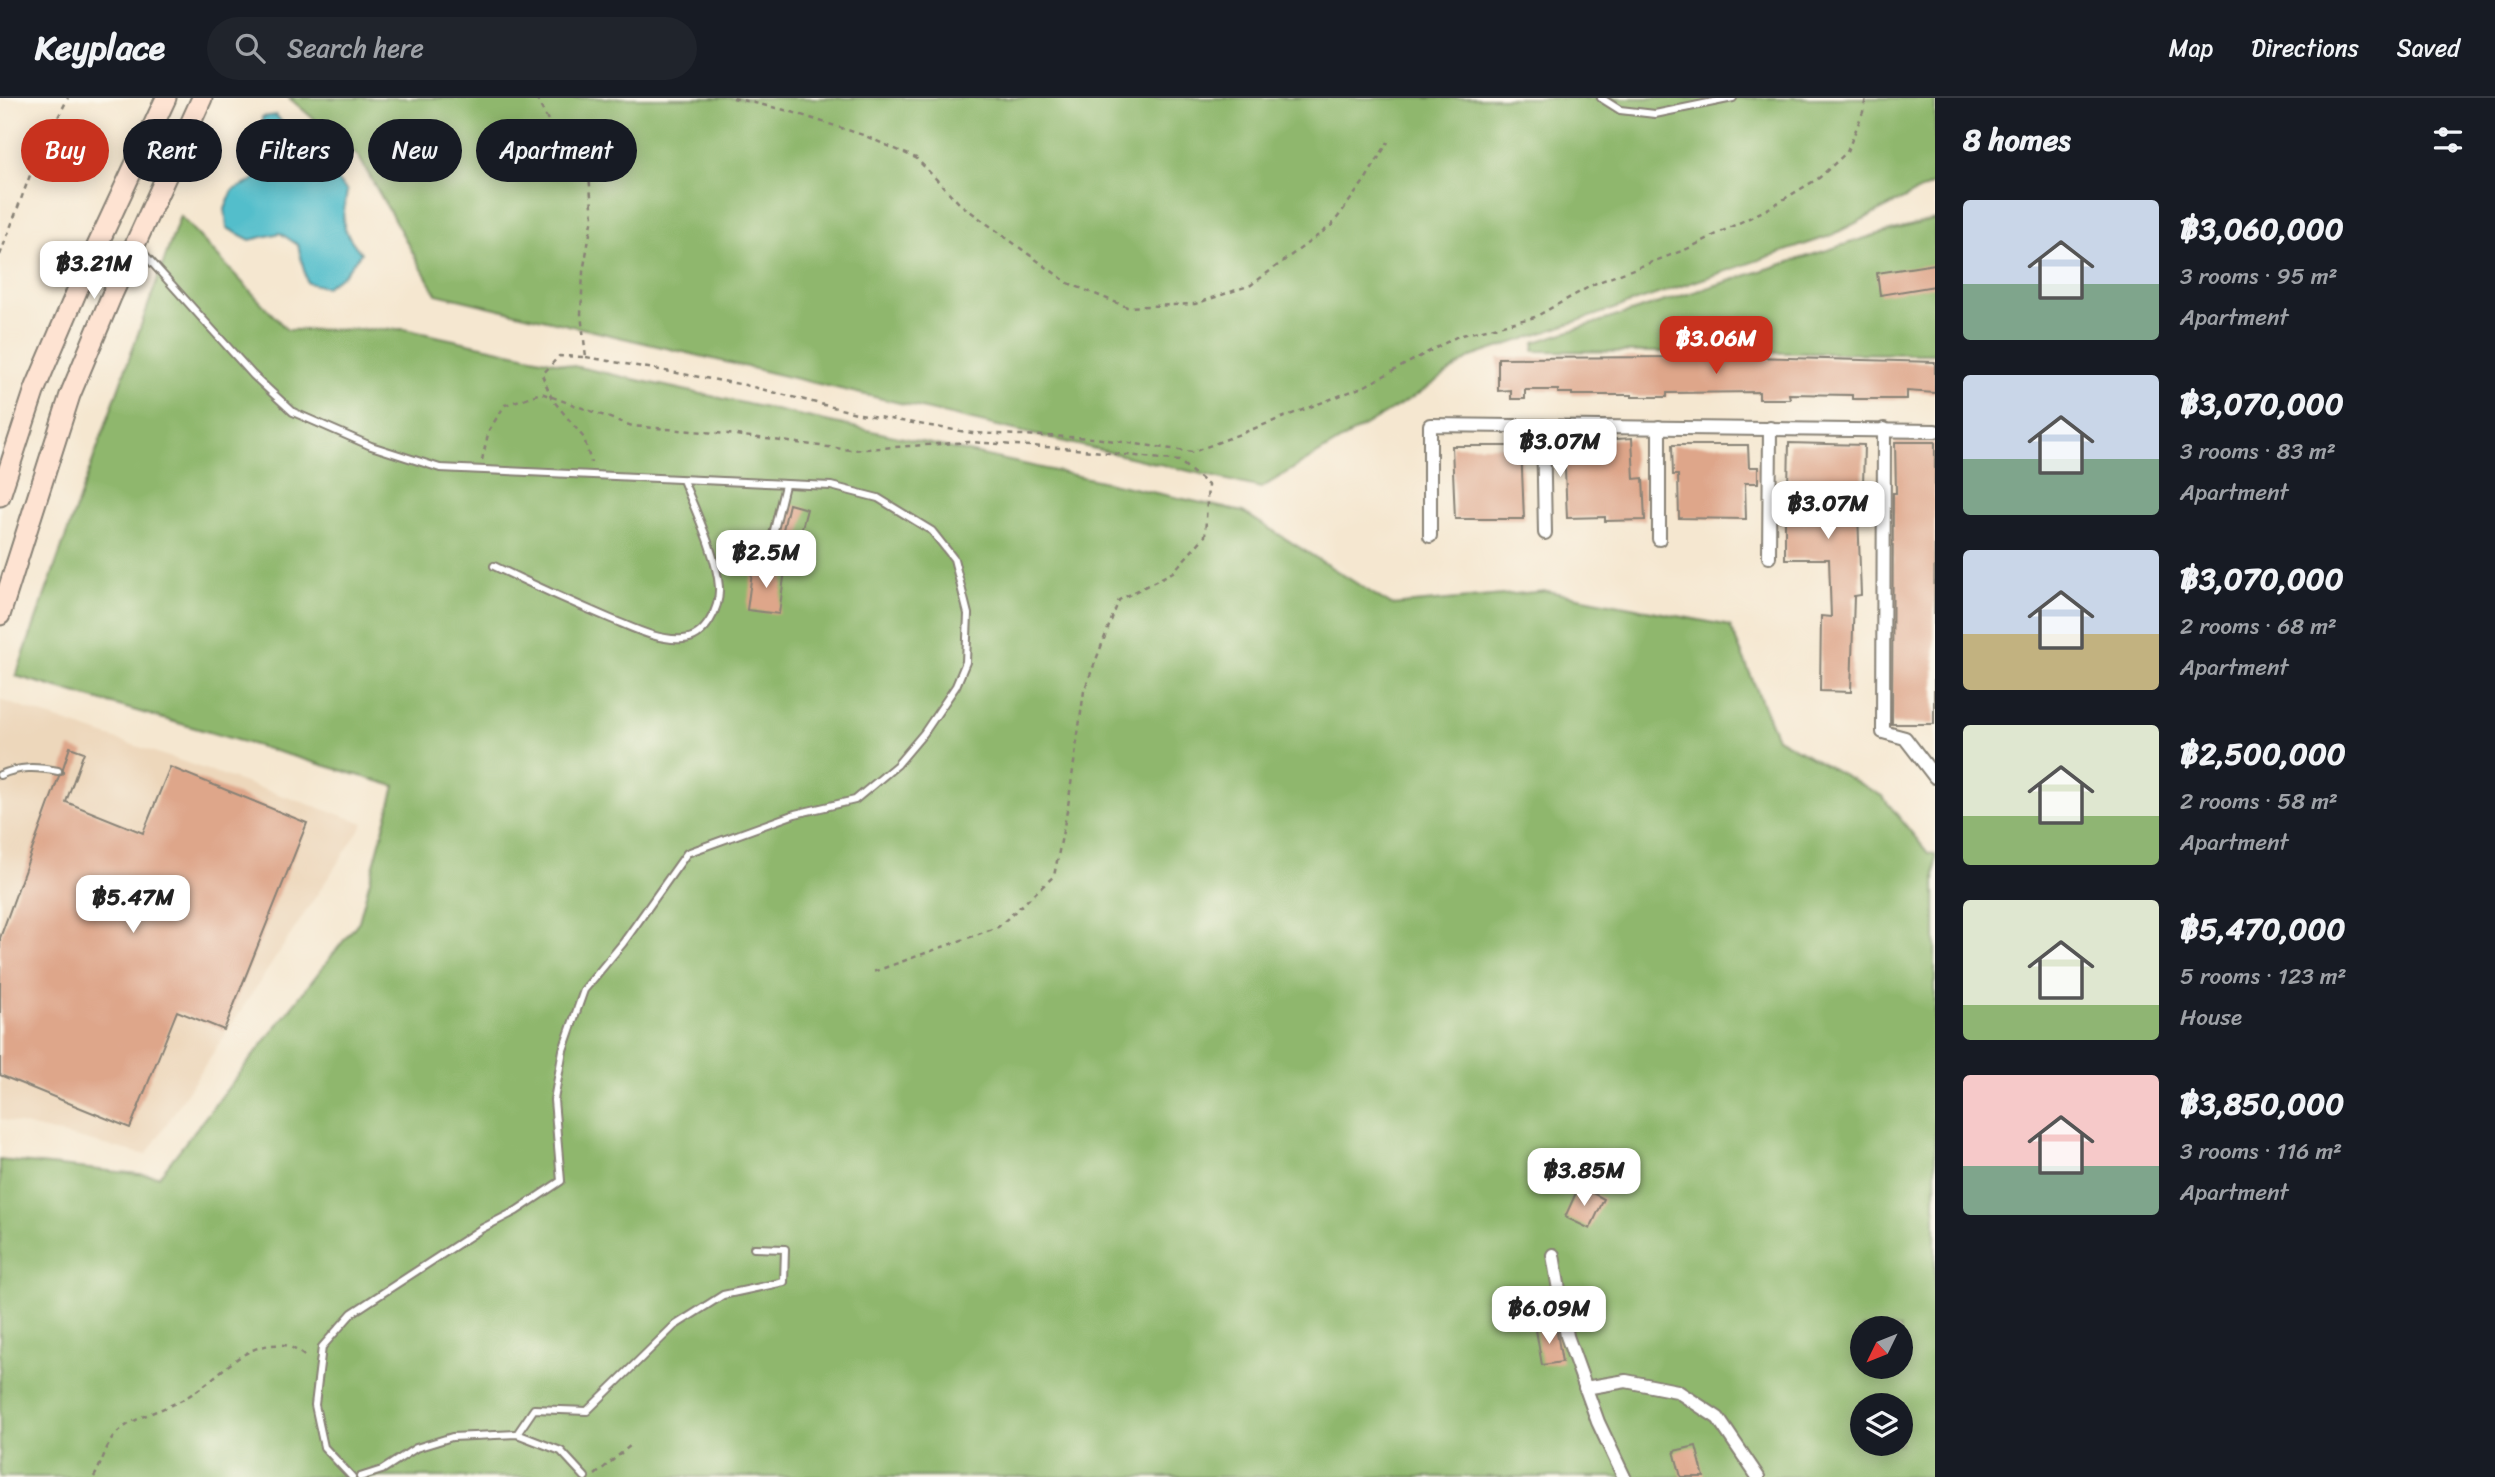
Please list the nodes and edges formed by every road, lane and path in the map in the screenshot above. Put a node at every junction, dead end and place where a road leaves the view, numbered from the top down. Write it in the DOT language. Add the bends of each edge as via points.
graph roads {
  1 [pos="68,98"];
  2 [pos="166,98"];
  3 [pos="201,98"];
  4 [pos="536,98"];
  5 [pos="733,98"];
  6 [pos="1601,98"];
  7 [pos="1733,98"];
  8 [pos="1866,98"];
  9 [pos="1388,142"];
  10 [pos="136,244"];
  11 [pos="0,255"];
  12 [pos="586,357"];
  13 [pos="1543,426"];
  14 [pos="1658,428"];
  15 [pos="1770,428"];
  16 [pos="1884,429"];
  17 [pos="1935,430"];
  18 [pos="480,470"];
  19 [pos="594,476"];
  20 [pos="683,480"];
  21 [pos="785,485"];
  22 [pos="0,496"];
  23 [pos="1545,533"];
  24 [pos="1430,537"];
  25 [pos="1659,539"];
  26 [pos="1769,557"];
  27 [pos="766,559"];
  28 [pos="494,566"];
  29 [pos="0,615"];
  30 [pos="58,771"];
  31 [pos="0,775"];
  32 [pos="1935,777"];
  33 [pos="873,972"];
  34 [pos="754,1248"];
  35 [pos="1553,1255"];
  36 [pos="320,1366"];
  37 [pos="1585,1388"];
  38 [pos="517,1434"];
  39 [pos="631,1445"];
  40 [pos="94,1477"];
  41 [pos="352,1477"];
  42 [pos="360,1477"];
  43 [pos="585,1477"];
  44 [pos="593,1477"];
  45 [pos="1624,1477"];
  46 [pos="1758,1477"];
  1 -- 11 [label="path" via="34,162"];
  2 -- 22 [label="street" via="35,388"];
  3 -- 10 [label="street"];
  4 -- 12 [label="path" via="589,176 593,217 581,314"];
  5 -- 9 [label="path" via="863,135 916,158 960,204 1068,283 1127,307 1195,304 1251,285 1332,225"];
  6 -- 7 [label="lane" via="1620,110 1655,114"];
  8 -- 12 [label="path" via="1847,152 1819,178 1769,208 1687,249 1596,284 1535,317 1458,336 1365,386 1193,452 1094,438 972,433 860,414 745,384"];
  10 -- 18 [label="lane" via="253,375 293,412 371,446 440,468"];
  10 -- 29 [label="street" via="70,396"];
  12 -- 19 [label="path" via="559,356 542,375 552,398 584,438"];
  13 -- 14 [label="street"];
  13 -- 23 [label="street"];
  13 -- 24 [label="street" via="1430,425"];
  14 -- 15 [label="street"];
  14 -- 25 [label="street"];
  15 -- 16 [label="street"];
  15 -- 26 [label="street"];
  16 -- 17 [label="street"];
  16 -- 32 [label="street" via="1883,732 1905,738"];
  18 -- 19 [label="lane"];
  18 -- 33 [label="path" via="489,430 505,405 541,393 632,426 851,450 970,442 1179,460 1208,485 1205,536 1173,572 1119,600 1084,691 1054,876 998,927"];
  19 -- 20 [label="lane"];
  20 -- 21 [label="lane"];
  20 -- 28 [label="lane" via="719,585 715,614 685,640 651,635"];
  21 -- 27 [label="lane"];
  21 -- 36 [label="lane" via="831,486 878,498 932,531 954,559 968,614 966,662 956,686 897,765 855,800 795,814 687,853 584,990 563,1050 554,1100 561,1181 352,1313 322,1348"];
  30 -- 31 [label="lane" via="36,767"];
  34 -- 38 [label="lane" via="785,1249 784,1282 723,1295 674,1326 587,1411 534,1409"];
  35 -- 37 [label="street" via="1567,1336"];
  36 -- 40 [label="path" via="286,1345 253,1349 190,1396 134,1420 114,1436"];
  36 -- 41 [label="lane" via="315,1405 324,1447"];
  37 -- 45 [label="street"];
  37 -- 46 [label="street" via="1626,1381 1677,1391 1718,1418"];
  38 -- 42 [label="lane" via="452,1437 416,1448 382,1470"];
  38 -- 43 [label="lane" via="561,1451"];
  39 -- 44 [label="path"];
}
